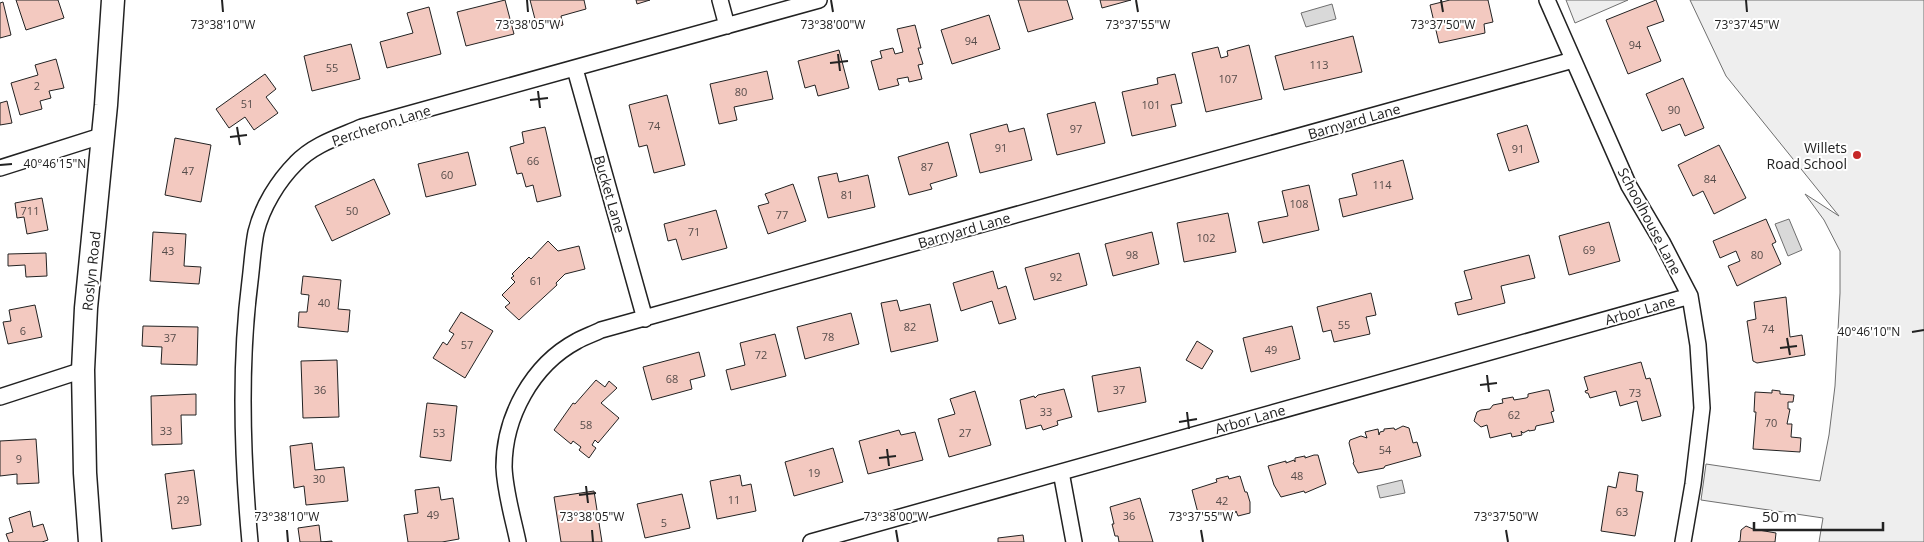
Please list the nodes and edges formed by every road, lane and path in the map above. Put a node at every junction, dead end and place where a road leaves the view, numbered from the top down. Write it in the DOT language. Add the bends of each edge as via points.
graph roads {
  1 [pos="113,0"];
  2 [pos="720,0"];
  3 [pos="819,0"];
  4 [pos="1547,0"];
  5 [pos="727,26"];
  6 [pos="1573,60"];
  7 [pos="575,69"];
  8 [pos="104,135"];
  9 [pos="0,168"];
  10 [pos="1690,296"];
  11 [pos="645,319"];
  12 [pos="83,370"];
  13 [pos="0,397"];
  14 [pos="1061,472"];
  15 [pos="90,542"];
  16 [pos="250,542"];
  17 [pos="518,542"];
  18 [pos="811,542"];
  19 [pos="1074,542"];
  20 [pos="1683,542"];
  1 -- 8 [label="main road, Roslyn Road"];
  2 -- 5 [label="street"];
  3 -- 5 [label="street, Percheron Lane"];
  4 -- 6 [label="street, Schoolhouse Lane"];
  5 -- 7 [label="street, Percheron Lane"];
  6 -- 10 [label="street, Schoolhouse Lane" via="1629,186"];
  6 -- 11 [label="street, Barnyard Lane"];
  7 -- 11 [label="street, Bucket Lane"];
  7 -- 16 [label="street, Percheron Lane" via="362,128 320,144 296,162 278,184 256,232 246,309 244,475"];
  8 -- 9 [label="street"];
  8 -- 12 [label="main road, Roslyn Road" via="86,308"];
  10 -- 14 [label="street, Arbor Lane"];
  10 -- 20 [label="street, Schoolhouse Lane" via="1698,345 1702,408"];
  11 -- 17 [label="street, Barnyard Lane" via="577,340 537,374 520,400 507,438 504,468"];
  12 -- 13 [label="street"];
  12 -- 15 [label="main road, Roslyn Road"];
  14 -- 18 [label="street, Arbor Lane"];
  14 -- 19 [label="street"];
}
